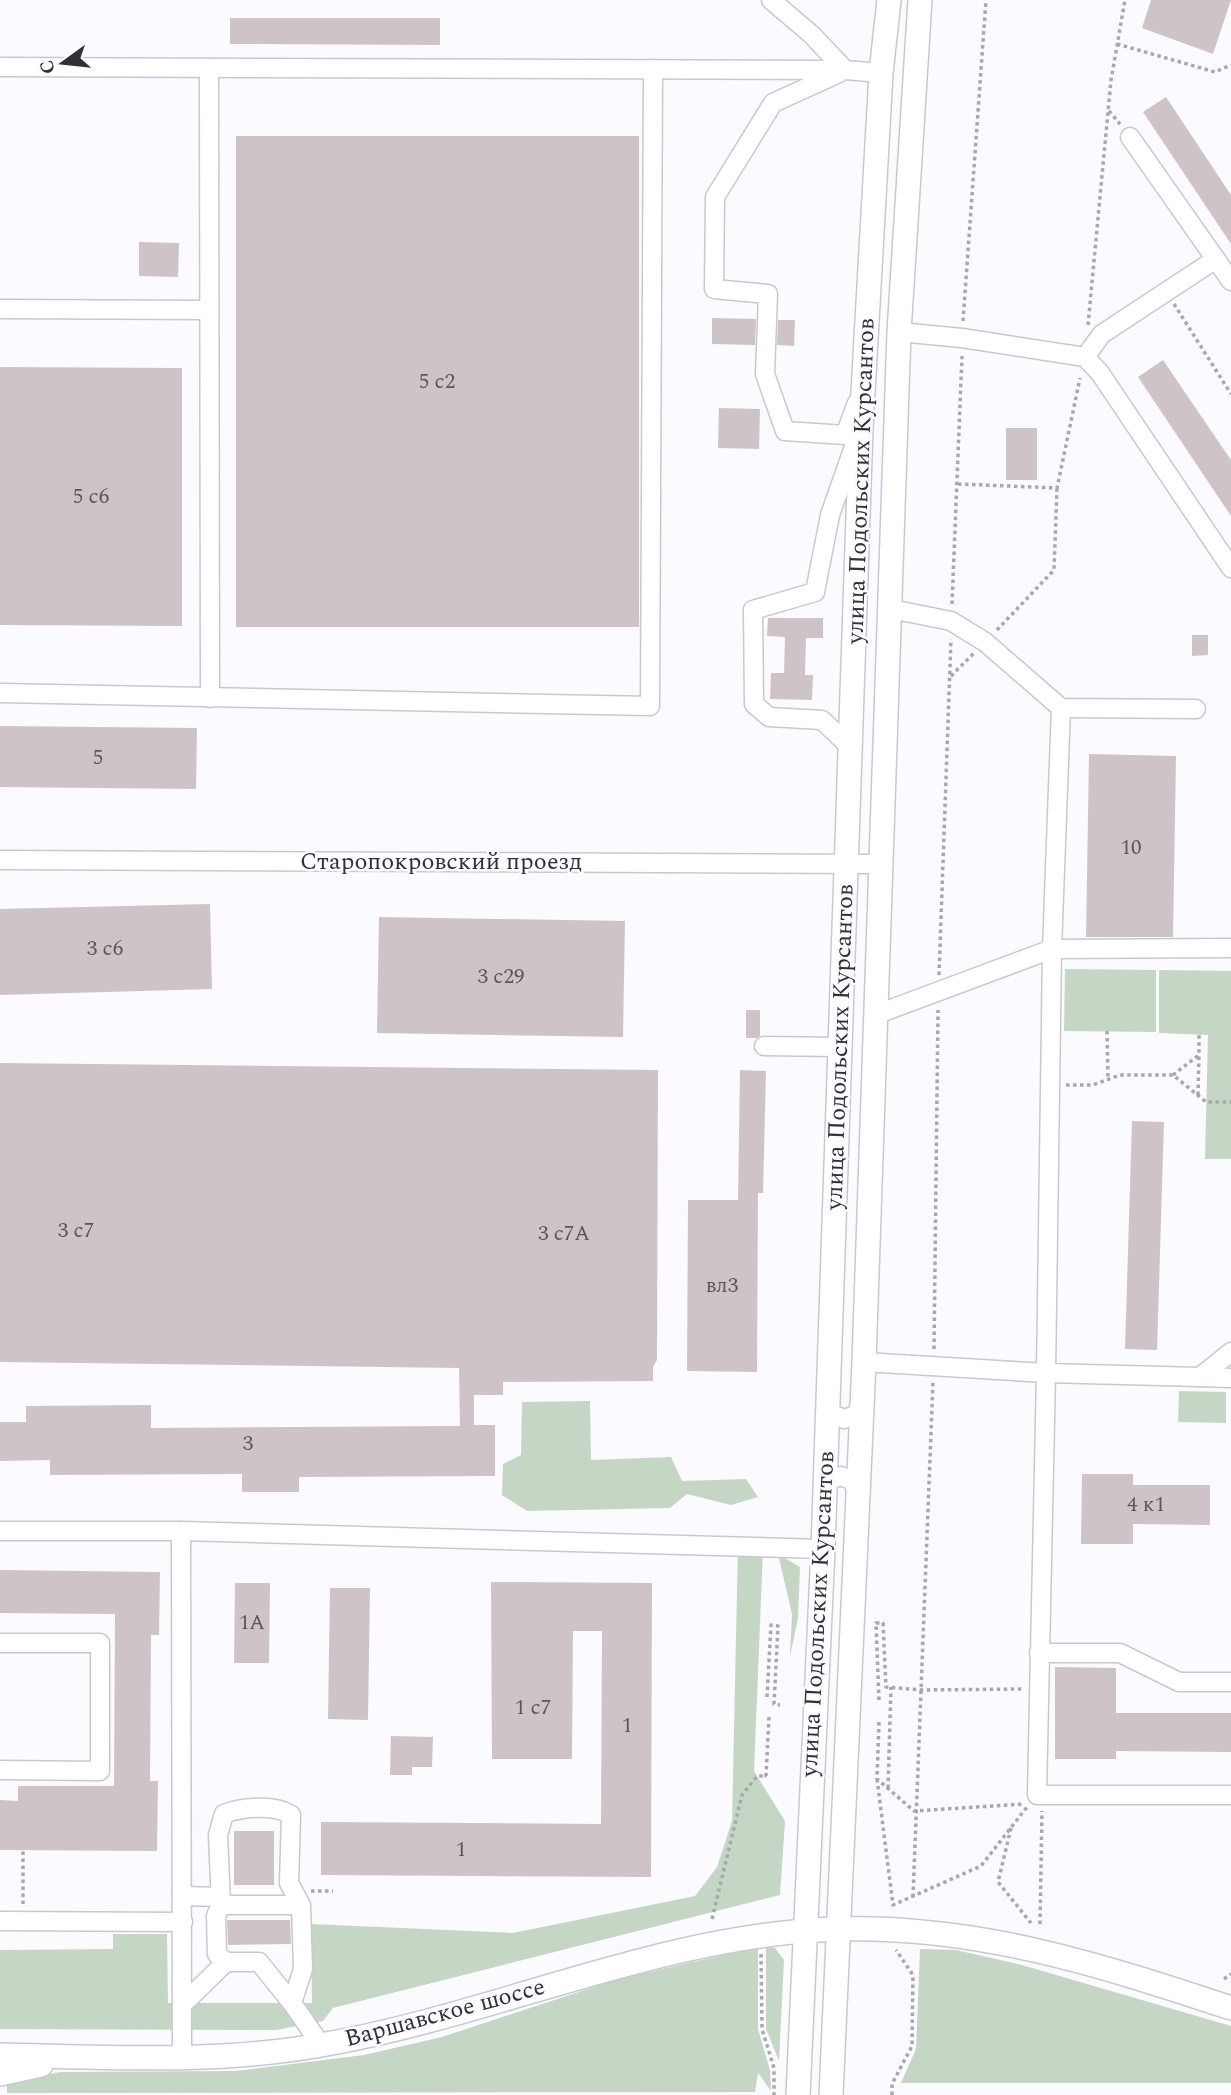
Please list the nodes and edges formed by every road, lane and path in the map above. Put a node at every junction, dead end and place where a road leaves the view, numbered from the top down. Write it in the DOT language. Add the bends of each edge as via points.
graph roads {
  1 [pos="771,0"];
  2 [pos="889,0"];
  3 [pos="919,0"];
  4 [pos="986,0"];
  5 [pos="1125,0"];
  6 [pos="1117,44"];
  7 [pos="1231,65"];
  8 [pos="0,67"];
  9 [pos="209,68"];
  10 [pos="653,69"];
  11 [pos="845,70"];
  12 [pos="881,73"];
  13 [pos="1130,137"];
  14 [pos="1216,260"];
  15 [pos="1231,281"];
  16 [pos="1168,293"];
  17 [pos="0,309"];
  18 [pos="209,310"];
  19 [pos="899,332"];
  20 [pos="962,338"];
  21 [pos="1084,357"];
  22 [pos="864,388"];
  23 [pos="1231,394"];
  24 [pos="861,428"];
  25 [pos="958,484"];
  26 [pos="1056,488"];
  27 [pos="1231,568"];
  28 [pos="891,609"];
  29 [pos="951,621"];
  30 [pos="985,642"];
  31 [pos="951,677"];
  32 [pos="0,693"];
  33 [pos="210,698"];
  34 [pos="1061,708"];
  35 [pos="1196,709"];
  36 [pos="850,747"];
  37 [pos="0,860"];
  38 [pos="846,863"];
  39 [pos="881,864"];
  40 [pos="1231,948"];
  41 [pos="1052,949"];
  42 [pos="938,991"];
  43 [pos="875,1015"];
  44 [pos="1108,1031"];
  45 [pos="1199,1034"];
  46 [pos="764,1046"];
  47 [pos="840,1047"];
  48 [pos="1199,1055"];
  49 [pos="1173,1075"];
  50 [pos="1108,1080"];
  51 [pos="1049,1085"];
  52 [pos="1198,1095"];
  53 [pos="1231,1102"];
  54 [pos="1231,1352"];
  55 [pos="863,1362"];
  56 [pos="934,1366"];
  57 [pos="1046,1373"];
  58 [pos="1199,1377"];
  59 [pos="1231,1378"];
  60 [pos="827,1401"];
  61 [pos="861,1403"];
  62 [pos="824,1491"];
  63 [pos="857,1492"];
  64 [pos="0,1531"];
  65 [pos="181,1531"];
  66 [pos="823,1549"];
  67 [pos="0,1643"];
  68 [pos="1039,1653"];
  69 [pos="1231,1682"];
  70 [pos="891,1687"];
  71 [pos="1038,1688"];
  72 [pos="921,1690"];
  73 [pos="767,1697"];
  74 [pos="879,1700"];
  75 [pos="780,1704"];
  76 [pos="769,1717"];
  77 [pos="879,1722"];
  78 [pos="0,1770"];
  79 [pos="877,1779"];
  80 [pos="888,1788"];
  81 [pos="1231,1795"];
  82 [pos="914,1811"];
  83 [pos="1042,1816"];
  84 [pos="1012,1826"];
  85 [pos="23,1850"];
  86 [pos="317,1891"];
  87 [pos="333,1891"];
  88 [pos="183,1896"];
  89 [pos="913,1897"];
  90 [pos="221,1901"];
  91 [pos="301,1905"];
  92 [pos="712,1919"];
  93 [pos="0,1921"];
  94 [pos="22,1921"];
  95 [pos="183,1922"];
  96 [pos="1031,1923"];
  97 [pos="1040,1924"];
  98 [pos="837,1929"];
  99 [pos="804,1932"];
  100 [pos="761,1937"];
  101 [pos="893,1945"];
  102 [pos="226,1962"];
  103 [pos="1231,1974"];
  104 [pos="1224,1979"];
  105 [pos="292,2003"];
  106 [pos="183,2004"];
  107 [pos="1231,2008"];
  108 [pos="321,2045"];
  109 [pos="0,2055"];
  110 [pos="82,2057"];
  111 [pos="181,2057"];
  112 [pos="0,2074"];
  113 [pos="774,2095"];
  114 [pos="798,2095"];
  115 [pos="831,2095"];
  116 [pos="892,2095"];
  1 -- 11 [label="street"];
  2 -- 12 [label="main road, улица Подольских Курсантов"];
  3 -- 19 [label="main road, улица Подольских Курсантов"];
  4 -- 20 [label="path"];
  5 -- 6 [label="path"];
  6 -- 7 [label="path" via="1215,72"];
  6 -- 21 [label="path"];
  8 -- 9 [label="street"];
  9 -- 10 [label="street"];
  9 -- 18 [label="street"];
  10 -- 11 [label="street"];
  10 -- 33 [label="street" via="650,706"];
  11 -- 12 [label="street"];
  11 -- 22 [label="street" via="773,103 715,197 714,289 768,294 765,374 785,431 845,435"];
  12 -- 22 [label="main road, улица Подольских Курсантов"];
  13 -- 14 [label="street"];
  14 -- 15 [label="street"];
  14 -- 16 [label="street"];
  16 -- 21 [label="street" via="1102,334"];
  16 -- 23 [label="path"];
  17 -- 18 [label="street"];
  18 -- 33 [label="street"];
  19 -- 20 [label="street"];
  19 -- 28 [label="main road, улица Подольских Курсантов"];
  20 -- 21 [label="street"];
  20 -- 25 [label="path"];
  21 -- 26 [label="path"];
  21 -- 27 [label="street" via="1100,373"];
  22 -- 24 [label="main road, улица Подольских Курсантов"];
  24 -- 36 [label="main road, улица Подольских Курсантов"];
  24 -- 36 [label="street" via="830,516 815,592 753,610 754,704 769,717 822,720"];
  25 -- 26 [label="path"];
  25 -- 29 [label="path"];
  26 -- 30 [label="path" via="1054,570"];
  28 -- 29 [label="street"];
  28 -- 39 [label="main road, улица Подольских Курсантов"];
  29 -- 30 [label="street"];
  29 -- 31 [label="path"];
  30 -- 31 [label="path"];
  30 -- 34 [label="street"];
  31 -- 42 [label="path"];
  32 -- 33 [label="street"];
  34 -- 35 [label="street"];
  34 -- 41 [label="street"];
  36 -- 38 [label="main road, улица Подольских Курсантов"];
  37 -- 38 [label="street, Старопокровский проезд"];
  38 -- 39 [label="street, Старопокровский проезд"];
  38 -- 47 [label="main road, улица Подольских Курсантов"];
  39 -- 43 [label="main road, улица Подольских Курсантов"];
  40 -- 41 [label="street"];
  41 -- 42 [label="street"];
  41 -- 51 [label="street"];
  42 -- 43 [label="street"];
  42 -- 56 [label="path"];
  43 -- 55 [label="main road, улица Подольских Курсантов"];
  44 -- 50 [label="path"];
  45 -- 48 [label="path"];
  46 -- 47 [label="street"];
  47 -- 60 [label="main road, улица Подольских Курсантов"];
  48 -- 49 [label="path"];
  48 -- 52 [label="path"];
  49 -- 50 [label="path" via="1120,1075"];
  49 -- 52 [label="path"];
  50 -- 51 [label="path" via="1093,1085"];
  51 -- 57 [label="street"];
  52 -- 53 [label="path" via="1206,1102"];
  54 -- 58 [label="street"];
  55 -- 56 [label="street"];
  55 -- 61 [label="main road, улица Подольских Курсантов"];
  56 -- 57 [label="street"];
  56 -- 72 [label="path"];
  57 -- 58 [label="street"];
  57 -- 68 [label="street"];
  58 -- 59 [label="street"];
  60 -- 61 [label="street" via="832,1414 844,1419 856,1415"];
  60 -- 62 [label="main road, улица Подольских Курсантов"];
  61 -- 63 [label="main road, улица Подольских Курсантов"];
  62 -- 63 [label="street" via="829,1480 841,1475 853,1481"];
  62 -- 66 [label="main road, улица Подольских Курсантов"];
  63 -- 98 [label="main road, улица Подольских Курсантов"];
  64 -- 65 [label="street"];
  65 -- 66 [label="street"];
  65 -- 88 [label="street"];
  66 -- 99 [label="main road, улица Подольских Курсантов"];
  67 -- 78 [label="street" via="100,1643 100,1771"];
  68 -- 69 [label="street" via="1120,1653 1180,1682"];
  68 -- 71 [label="street"];
  70 -- 72 [label="path"];
  70 -- 74 [label="path" via="886,1687 883,1623 876,1623"];
  70 -- 80 [label="path"];
  71 -- 72 [label="path"];
  71 -- 81 [label="street" via="1037,1795"];
  72 -- 82 [label="path"];
  73 -- 75 [label="path" via="771,1625 778,1626 774,1704"];
  76 -- 92 [label="path" via="768,1776 757,1776 742,1795"];
  77 -- 79 [label="path"];
  79 -- 80 [label="path"];
  79 -- 89 [label="path" via="893,1905"];
  80 -- 82 [label="path"];
  82 -- 84 [label="path" via="1029,1804"];
  82 -- 89 [label="path"];
  83 -- 97 [label="path"];
  84 -- 89 [label="path" via="981,1866"];
  84 -- 96 [label="path" via="998,1882"];
  85 -- 94 [label="path"];
  86 -- 87 [label="path"];
  88 -- 90 [label="street"];
  88 -- 95 [label="street"];
  90 -- 91 [label="street"];
  90 -- 91 [label="street" via="218,1835 224,1814 282,1809 291,1815 289,1883"];
  90 -- 102 [label="street" via="216,1916 217,1954"];
  91 -- 105 [label="street" via="303,1969"];
  93 -- 94 [label="street"];
  94 -- 95 [label="street"];
  95 -- 106 [label="street"];
  98 -- 99 [label="main road, Варшавское шоссе"];
  98 -- 107 [label="main road, Варшавское шоссе" via="935,1932 1016,1945 1075,1958"];
  98 -- 115 [label="main road, улица Подольских Курсантов"];
  99 -- 100 [label="main road, Варшавское шоссе"];
  99 -- 114 [label="main road, улица Подольских Курсантов"];
  100 -- 108 [label="main road, Варшавское шоссе" via="656,1956 413,2025"];
  100 -- 113 [label="path" via="762,2029 774,2068"];
  101 -- 116 [label="path" via="913,1975 912,2046 892,2084"];
  102 -- 105 [label="street" via="259,1962"];
  102 -- 106 [label="street"];
  103 -- 104 [label="path"];
  105 -- 108 [label="street"];
  106 -- 111 [label="street"];
  108 -- 111 [label="main road, Варшавское шоссе" via="261,2054"];
  109 -- 110 [label="main road"];
  110 -- 111 [label="main road, Варшавское шоссе"];
  110 -- 112 [label="main road"];
}
